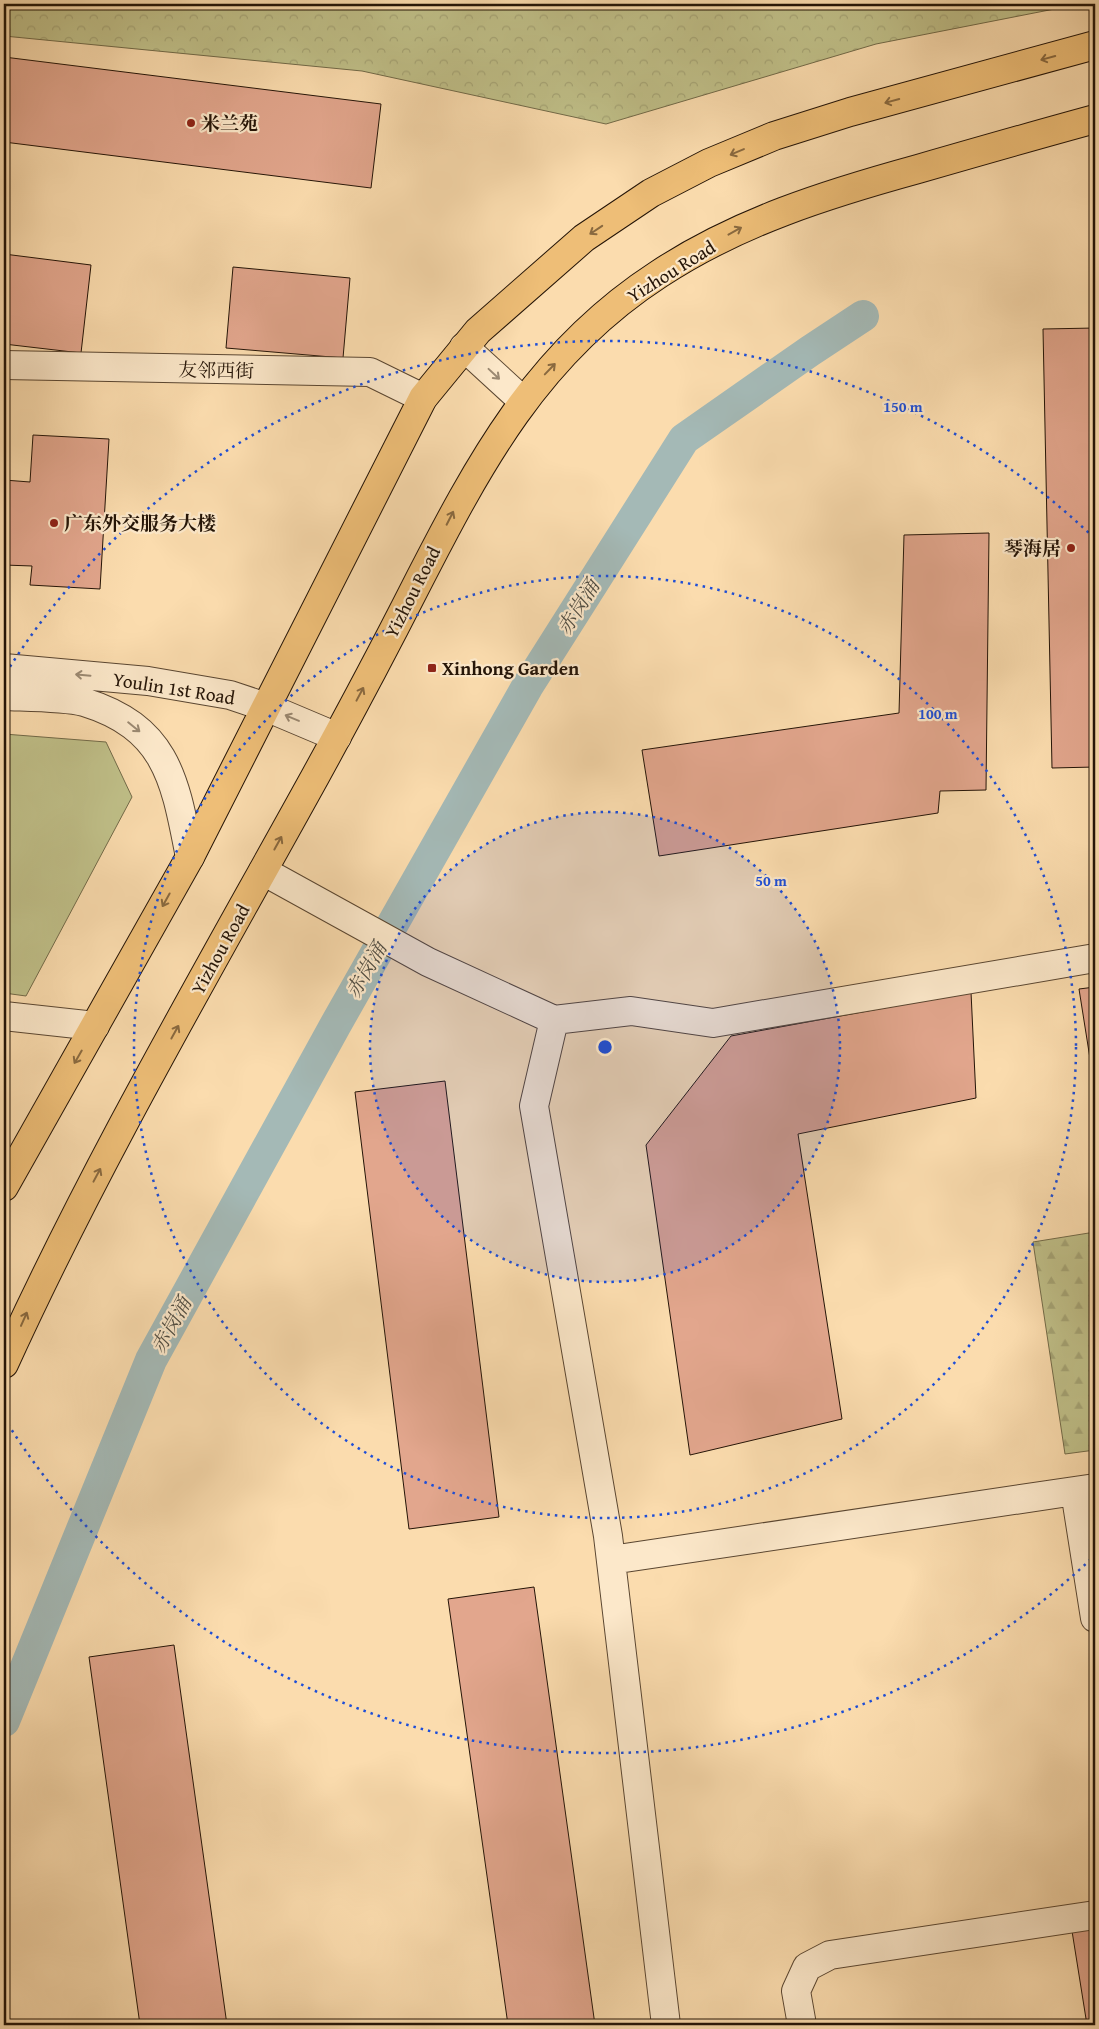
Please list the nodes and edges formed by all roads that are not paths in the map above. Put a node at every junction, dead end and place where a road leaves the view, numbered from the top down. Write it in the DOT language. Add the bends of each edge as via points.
graph roads {
  1 [pos="1095,45"];
  2 [pos="1095,119"];
  3 [pos="464,347"];
  4 [pos="4,365"];
  5 [pos="423,398"];
  6 [pos="523,401"];
  7 [pos="4,668"];
  8 [pos="4,696"];
  9 [pos="266,707"];
  10 [pos="337,737"];
  11 [pos="190,857"];
  12 [pos="263,871"];
  13 [pos="1095,958"];
  14 [pos="4,1016"];
  15 [pos="554,1020"];
  16 [pos="95,1026"];
  17 [pos="4,1187"];
  18 [pos="4,1364"];
  19 [pos="1085,1490"];
  20 [pos="612,1560"];
  21 [pos="1095,1618"];
  22 [pos="1095,1915"];
  23 [pos="666,2025"];
  24 [pos="802,2025"];
  1 -- 3 [label="main road, one-way" via="842,115 774,136 709,163 651,193 584,238"];
  6 -- 2 [label="main road, Yizhou Road, one-way" via="600,318 659,273 746,225 832,193"];
  3 -- 5 [label="main road"];
  3 -- 6 [label="street, one-way"];
  4 -- 5 [label="street, 友邻西街" via="370,372"];
  5 -- 9 [label="main road"];
  10 -- 6 [label="main road, Yizhou Road, one-way" via="453,513 495,441"];
  9 -- 7 [label="street, Youlin 1st Road, one-way" via="230,694 191,687"];
  8 -- 11 [label="street, Youlin 1st Road, one-way" via="83,702 130,722 155,746 173,780"];
  10 -- 9 [label="street, Youlin 1st Road, one-way"];
  9 -- 11 [label="main road"];
  12 -- 10 [label="main road, Yizhou Road, one-way"];
  11 -- 16 [label="main road, one-way"];
  12 -- 15 [label="street" via="405,949"];
  18 -- 12 [label="main road, Yizhou Road, one-way" via="48,1266"];
  13 -- 15 [label="street" via="713,1023 631,1010"];
  14 -- 16 [label="street"];
  15 -- 20 [label="street" via="534,1106"];
  16 -- 17 [label="main road, one-way"];
  19 -- 20 [label="street"];
  19 -- 21 [label="street"];
  20 -- 23 [label="street"];
  22 -- 24 [label="street" via="830,1955 807,1967 796,1991"];
}
